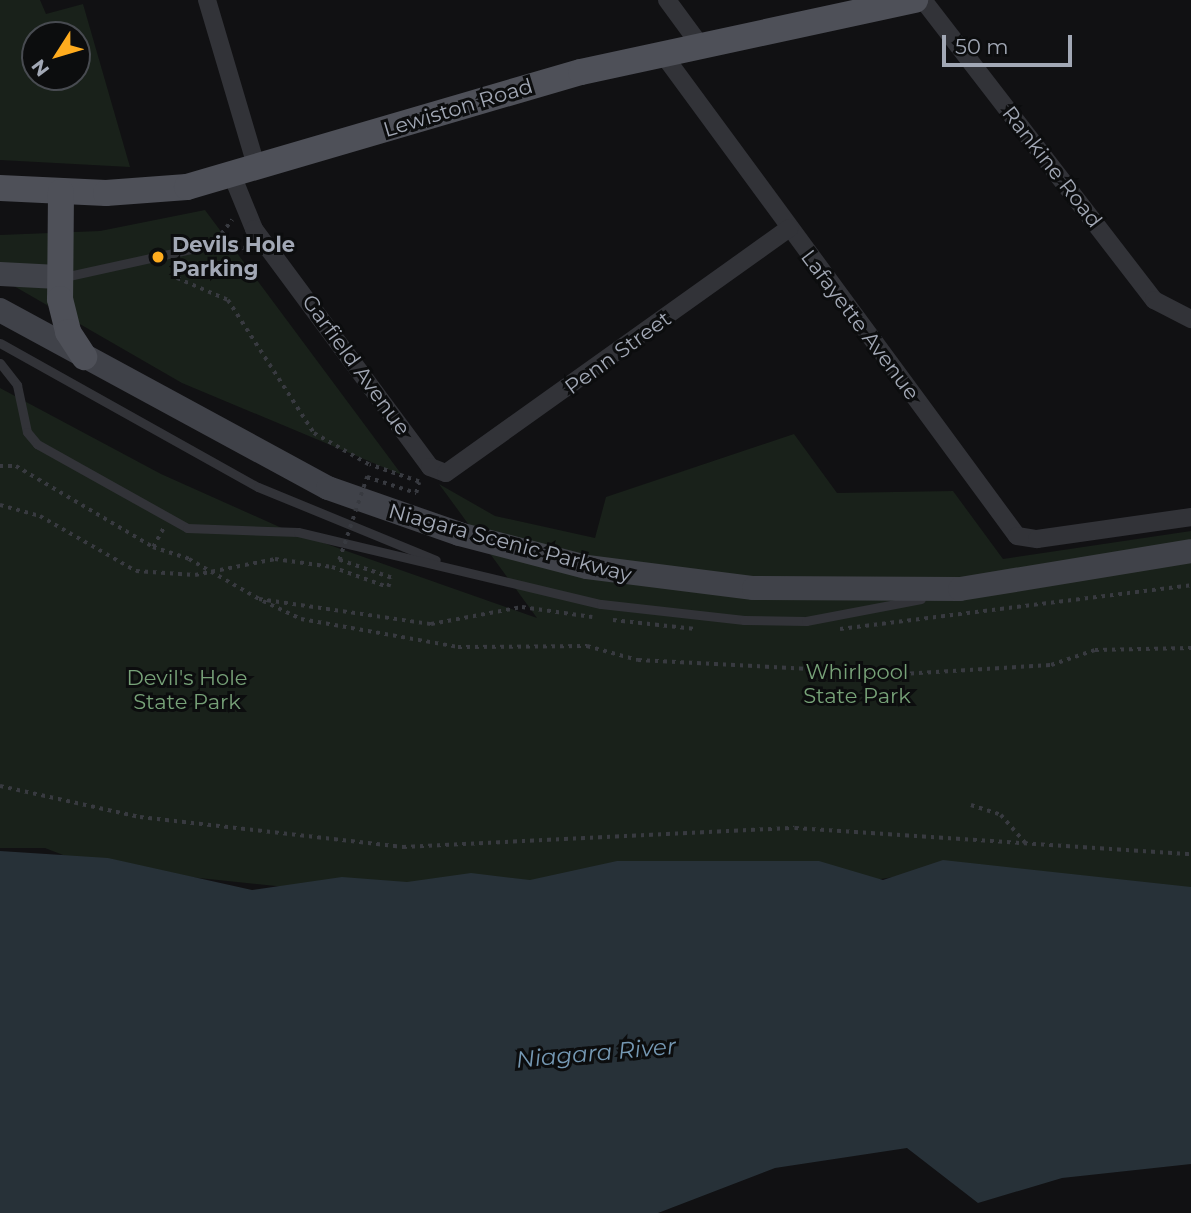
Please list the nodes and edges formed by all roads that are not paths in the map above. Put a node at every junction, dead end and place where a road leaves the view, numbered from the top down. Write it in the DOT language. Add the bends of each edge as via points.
graph roads {
  1 [pos="207,0"];
  2 [pos="667,0"];
  3 [pos="915,0"];
  4 [pos="923,0"];
  5 [pos="700,45"];
  6 [pos="662,53"];
  7 [pos="245,172"];
  8 [pos="0,188"];
  9 [pos="61,192"];
  10 [pos="789,228"];
  11 [pos="214,244"];
  12 [pos="0,274"];
  13 [pos="58,277"];
  14 [pos="0,310"];
  15 [pos="1191,319"];
  16 [pos="0,343"];
  17 [pos="84,357"];
  18 [pos="0,363"];
  19 [pos="446,474"];
  20 [pos="1191,517"];
  21 [pos="1191,551"];
  22 [pos="486,578"];
  23 [pos="960,589"];
  1 -- 7 [label="street, Garfield Avenue"];
  2 -- 5 [label="street"];
  3 -- 5 [label="main road, Lewiston Road"];
  4 -- 15 [label="street, Rankine Road" via="1154,300"];
  5 -- 6 [label="main road, Lewiston Road"];
  6 -- 7 [label="main road, Lewiston Road"];
  6 -- 10 [label="street, Lafayette Avenue"];
  7 -- 9 [label="main road, Lewiston Road" via="159,191"];
  7 -- 19 [label="street, Garfield Avenue" via="242,207 430,467"];
  8 -- 9 [label="main road, Lewiston Road"];
  9 -- 13 [label="main road"];
  10 -- 19 [label="street, Penn Street"];
  10 -- 20 [label="street, Lafayette Avenue" via="1017,536 1090,532"];
  11 -- 13 [label="lane"];
  12 -- 13 [label="main road"];
  13 -- 17 [label="main road" via="68,332"];
  14 -- 17 [label="main road, Niagara Scenic Parkway"];
  16 -- 22 [label="lane" via="258,487 365,535"];
  17 -- 23 [label="main road, Niagara Scenic Parkway" via="284,467 459,534 666,582"];
  18 -- 22 [label="lane" via="17,385 27,432 37,444 187,528 298,532"];
  21 -- 23 [label="main road, Niagara Scenic Parkway"];
  22 -- 23 [label="lane" via="601,604 744,620 806,621"];
}
